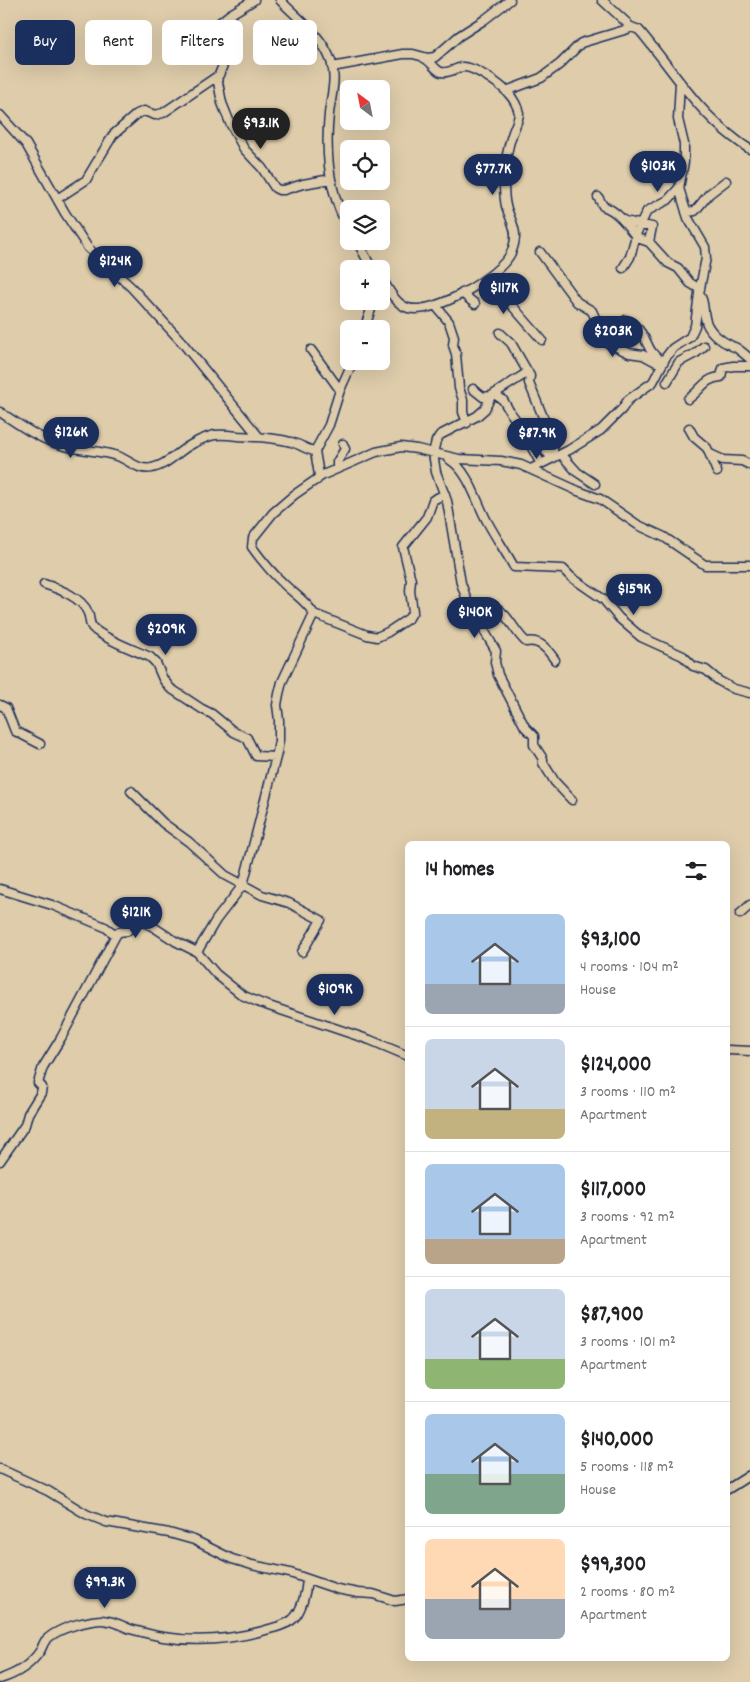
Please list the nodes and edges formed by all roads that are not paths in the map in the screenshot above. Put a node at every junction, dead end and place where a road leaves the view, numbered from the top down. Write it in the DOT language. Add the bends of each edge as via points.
graph roads {
  1 [pos="254,0"];
  2 [pos="280,0"];
  3 [pos="510,0"];
  4 [pos="602,0"];
  5 [pos="629,26"];
  6 [pos="424,58"];
  7 [pos="332,66"];
  8 [pos="217,77"];
  9 [pos="680,82"];
  10 [pos="506,91"];
  11 [pos="0,115"];
  12 [pos="750,149"];
  13 [pos="331,179"];
  14 [pos="726,181"];
  15 [pos="678,193"];
  16 [pos="598,197"];
  17 [pos="57,199"];
  18 [pos="340,210"];
  19 [pos="686,212"];
  20 [pos="625,222"];
  21 [pos="641,224"];
  22 [pos="636,238"];
  23 [pos="649,242"];
  24 [pos="540,252"];
  25 [pos="622,268"];
  26 [pos="492,274"];
  27 [pos="390,290"];
  28 [pos="699,291"];
  29 [pos="462,293"];
  30 [pos="475,304"];
  31 [pos="436,306"];
  32 [pos="626,320"];
  33 [pos="500,333"];
  34 [pos="542,340"];
  35 [pos="687,340"];
  36 [pos="704,346"];
  37 [pos="311,350"];
  38 [pos="691,356"];
  39 [pos="750,359"];
  40 [pos="663,362"];
  41 [pos="750,366"];
  42 [pos="349,370"];
  43 [pos="528,372"];
  44 [pos="667,382"];
  45 [pos="473,389"];
  46 [pos="340,390"];
  47 [pos="492,395"];
  48 [pos="688,399"];
  49 [pos="0,412"];
  50 [pos="467,422"];
  51 [pos="689,428"];
  52 [pos="259,437"];
  53 [pos="530,443"];
  54 [pos="343,444"];
  55 [pos="315,452"];
  56 [pos="433,453"];
  57 [pos="561,454"];
  58 [pos="710,454"];
  59 [pos="444,456"];
  60 [pos="553,458"];
  61 [pos="541,464"];
  62 [pos="750,465"];
  63 [pos="337,468"];
  64 [pos="531,469"];
  65 [pos="717,472"];
  66 [pos="317,480"];
  67 [pos="595,484"];
  68 [pos="444,494"];
  69 [pos="750,564"];
  70 [pos="44,584"];
  71 [pos="314,614"];
  72 [pos="476,619"];
  73 [pos="555,660"];
  74 [pos="750,692"];
  75 [pos="0,705"];
  76 [pos="40,744"];
  77 [pos="276,757"];
  78 [pos="131,791"];
  79 [pos="572,800"];
  80 [pos="243,884"];
  81 [pos="0,889"];
  82 [pos="750,905"];
  83 [pos="740,914"];
  84 [pos="116,935"];
  85 [pos="196,952"];
  86 [pos="302,952"];
  87 [pos="730,1050"];
  88 [pos="750,1051"];
  89 [pos="405,1055"];
  90 [pos="0,1160"];
  91 [pos="0,1469"];
  92 [pos="750,1475"];
  93 [pos="730,1488"];
  94 [pos="307,1580"];
  95 [pos="405,1599"];
  96 [pos="0,1679"];
  1 -- 8 [label="street" via="219,23 223,65"];
  2 -- 7 [label="street" via="315,33"];
  3 -- 6 [label="street" via="459,36 439,55"];
  4 -- 5 [label="street"];
  5 -- 9 [label="street" via="639,30"];
  5 -- 10 [label="street" via="624,31 581,43 541,78"];
  6 -- 7 [label="street" via="403,54"];
  6 -- 10 [label="street" via="441,72 468,67"];
  7 -- 13 [label="street" via="334,86 327,138"];
  8 -- 13 [label="street" via="230,124 244,150 262,168 275,188 284,190"];
  8 -- 17 [label="street" via="163,113 155,115 144,111 133,117 113,135 86,180"];
  9 -- 12 [label="street" via="712,119"];
  9 -- 15 [label="street" via="678,119 684,162"];
  10 -- 26 [label="street" via="519,112 504,179 505,199 515,232 510,254"];
  11 -- 17 [label="street" via="26,144"];
  13 -- 18 [label="street"];
  14 -- 19 [label="street" via="695,211"];
  15 -- 19 [label="street"];
  15 -- 21 [label="street" via="647,211"];
  16 -- 20 [label="street" via="603,206"];
  17 -- 52 [label="street" via="88,248 131,287 181,341"];
  19 -- 28 [label="street" via="705,247"];
  20 -- 21 [label="street"];
  20 -- 22 [label="street"];
  21 -- 22 [label="street"];
  21 -- 23 [label="street" via="652,227"];
  22 -- 23 [label="street"];
  22 -- 25 [label="street" via="630,257"];
  23 -- 28 [label="street"];
  24 -- 40 [label="street" via="577,302 592,311 606,342 629,353"];
  26 -- 29 [label="street"];
  26 -- 34 [label="street" via="501,293"];
  27 -- 31 [label="street" via="405,307"];
  28 -- 35 [label="street" via="697,319"];
  28 -- 39 [label="street" via="710,330"];
  29 -- 30 [label="street"];
  29 -- 31 [label="street"];
  31 -- 50 [label="street" via="449,322 454,337 459,388"];
  32 -- 40 [label="street" via="637,327 653,355"];
  33 -- 43 [label="street" via="511,343"];
  35 -- 38 [label="street"];
  35 -- 40 [label="street" via="673,348"];
  36 -- 38 [label="street"];
  37 -- 46 [label="street"];
  38 -- 44 [label="street" via="679,362"];
  40 -- 57 [label="street" via="653,382 628,400 601,430"];
  41 -- 48 [label="street" via="723,368 721,377 712,378"];
  42 -- 46 [label="street"];
  43 -- 47 [label="street"];
  43 -- 60 [label="street" via="529,383 553,441"];
  45 -- 47 [label="street" via="484,397"];
  46 -- 55 [label="street" via="329,425"];
  47 -- 50 [label="street" via="485,409"];
  47 -- 53 [label="street" via="503,400"];
  49 -- 52 [label="street" via="54,443 109,454 146,468 163,464 194,442 214,435"];
  50 -- 56 [label="street" via="440,436"];
  51 -- 58 [label="street"];
  52 -- 55 [label="street" via="288,441"];
  53 -- 60 [label="street"];
  53 -- 61 [label="street"];
  54 -- 63 [label="street" via="345,449"];
  55 -- 66 [label="street"];
  56 -- 59 [label="street"];
  56 -- 63 [label="street" via="409,447 393,448"];
  56 -- 68 [label="street"];
  57 -- 60 [label="street"];
  57 -- 67 [label="street" via="577,472"];
  58 -- 62 [label="street"];
  58 -- 65 [label="street"];
  59 -- 64 [label="street" via="512,463"];
  59 -- 74 [label="street" via="456,464 466,479 514,567 563,568 603,599 641,637 684,656 693,666 706,670 734,689"];
  60 -- 61 [label="street"];
  61 -- 64 [label="street"];
  63 -- 66 [label="street"];
  64 -- 69 [label="street" via="600,499 705,564"];
  66 -- 71 [label="street" via="273,513 253,538 252,544 265,564 308,604"];
  68 -- 71 [label="street" via="433,500 427,517 403,547 411,580 413,611 409,618 377,637"];
  68 -- 72 [label="street" via="461,583"];
  70 -- 77 [label="street" via="79,600 93,629 150,657 170,688 247,738 256,756"];
  71 -- 77 [label="street" via="282,682 277,705 279,740"];
  72 -- 73 [label="street" via="494,606 526,642 534,640 539,643"];
  72 -- 79 [label="street" via="496,651 498,675 525,726 534,736 534,745 544,764"];
  75 -- 76 [label="street" via="6,708 15,731"];
  77 -- 80 [label="street"];
  78 -- 80 [label="street" via="210,863"];
  80 -- 85 [label="street"];
  80 -- 86 [label="street" via="321,920"];
  81 -- 84 [label="street" via="52,905 105,927"];
  82 -- 83 [label="street"];
  84 -- 85 [label="street" via="128,931 139,920"];
  84 -- 90 [label="street" via="43,1067 38,1083 42,1087 41,1093 32,1105 25,1125"];
  85 -- 89 [label="street" via="242,995"];
  87 -- 88 [label="street"];
  91 -- 94 [label="street" via="95,1518 194,1540 232,1559"];
  92 -- 93 [label="street"];
  94 -- 95 [label="street" via="358,1594"];
  94 -- 96 [label="street" via="295,1618 284,1624 246,1636 190,1640 146,1633 109,1621 82,1623 51,1635 30,1663"];
}
